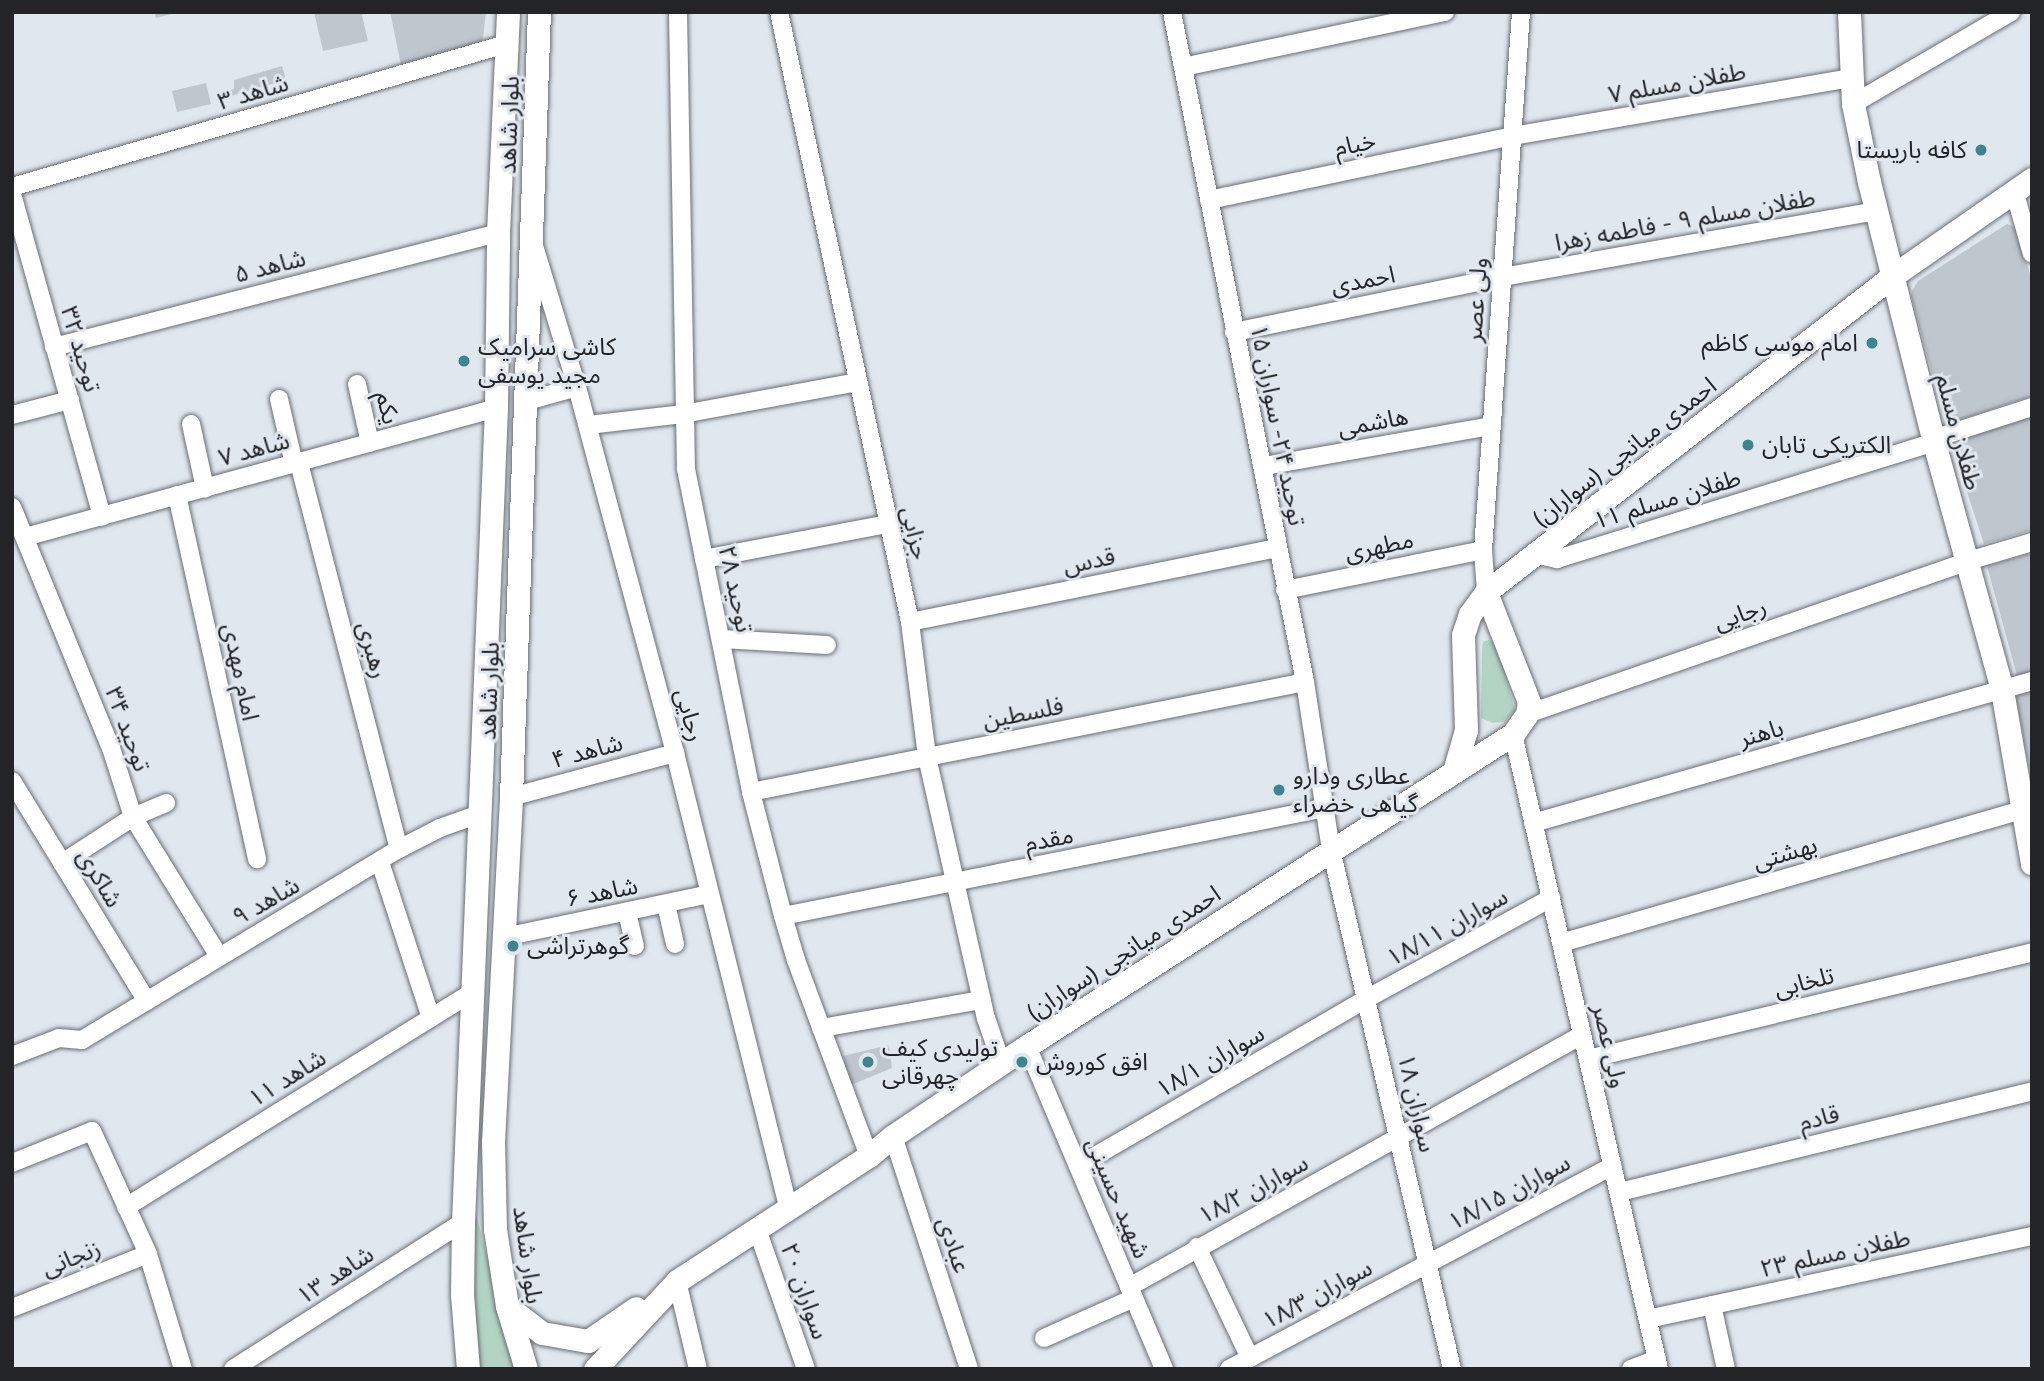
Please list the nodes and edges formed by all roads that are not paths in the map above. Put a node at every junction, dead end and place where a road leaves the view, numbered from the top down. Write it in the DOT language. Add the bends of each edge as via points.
graph roads {
  1 [pos="508,12"];
  2 [pos="539,12"];
  3 [pos="678,12"];
  4 [pos="779,12"];
  5 [pos="1172,12"];
  6 [pos="1445,12"];
  7 [pos="1521,12"];
  8 [pos="1849,12"];
  9 [pos="2011,12"];
  10 [pos="506,44"];
  11 [pos="1183,67"];
  12 [pos="1850,78"];
  13 [pos="1853,104"];
  14 [pos="1512,136"];
  15 [pos="2023,184"];
  16 [pos="12,187"];
  17 [pos="12,194"];
  18 [pos="1209,200"];
  19 [pos="1875,211"];
  20 [pos="498,233"];
  21 [pos="531,239"];
  22 [pos="2032,254"];
  23 [pos="1502,277"];
  24 [pos="1891,277"];
  25 [pos="1234,332"];
  26 [pos="54,347"];
  27 [pos="857,382"];
  28 [pos="357,384"];
  29 [pos="578,387"];
  30 [pos="279,399"];
  31 [pos="70,400"];
  32 [pos="527,401"];
  33 [pos="2032,407"];
  34 [pos="496,408"];
  35 [pos="684,414"];
  36 [pos="12,415"];
  37 [pos="191,424"];
  38 [pos="588,425"];
  39 [pos="1491,426"];
  40 [pos="1933,441"];
  41 [pos="370,443"];
  42 [pos="296,464"];
  43 [pos="1264,466"];
  44 [pos="205,488"];
  45 [pos="177,495"];
  46 [pos="12,507"];
  47 [pos="102,517"];
  48 [pos="888,524"];
  49 [pos="25,537"];
  50 [pos="2032,542"];
  51 [pos="1277,548"];
  52 [pos="1483,550"];
  53 [pos="1535,554"];
  54 [pos="704,559"];
  55 [pos="1968,561"];
  56 [pos="1285,590"];
  57 [pos="1486,592"];
  58 [pos="910,622"];
  59 [pos="722,639"];
  60 [pos="827,645"];
  61 [pos="2032,681"];
  62 [pos="1305,682"];
  63 [pos="2002,690"];
  64 [pos="1527,714"];
  65 [pos="1513,734"];
  66 [pos="675,754"];
  67 [pos="927,757"];
  68 [pos="1455,768"];
  69 [pos="12,780"];
  70 [pos="751,792"];
  71 [pos="511,797"];
  72 [pos="166,803"];
  73 [pos="1325,808"];
  74 [pos="2027,809"];
  75 [pos="479,814"];
  76 [pos="133,817"];
  77 [pos="1533,823"];
  78 [pos="399,849"];
  79 [pos="1331,849"];
  80 [pos="257,859"];
  81 [pos="380,862"];
  82 [pos="62,863"];
  83 [pos="2032,863"];
  84 [pos="954,883"];
  85 [pos="709,894"];
  86 [pos="1551,898"];
  87 [pos="666,904"];
  88 [pos="627,912"];
  89 [pos="783,916"];
  90 [pos="503,937"];
  91 [pos="1561,943"];
  92 [pos="675,944"];
  93 [pos="635,946"];
  94 [pos="2032,952"];
  95 [pos="219,956"];
  96 [pos="474,991"];
  97 [pos="1366,999"];
  98 [pos="147,1000"];
  99 [pos="982,1000"];
  100 [pos="431,1018"];
  101 [pos="821,1028"];
  102 [pos="1582,1035"];
  103 [pos="1027,1046"];
  104 [pos="12,1056"];
  105 [pos="1588,1059"];
  106 [pos="1002,1065"];
  107 [pos="2032,1091"];
  108 [pos="893,1136"];
  109 [pos="1401,1137"];
  110 [pos="869,1156"];
  111 [pos="12,1163"];
  112 [pos="1078,1166"];
  113 [pos="1613,1166"];
  114 [pos="1619,1192"];
  115 [pos="788,1206"];
  116 [pos="126,1207"];
  117 [pos="463,1222"];
  118 [pos="757,1228"];
  119 [pos="2032,1236"];
  120 [pos="1197,1247"];
  121 [pos="148,1254"];
  122 [pos="1427,1262"];
  123 [pos="677,1282"];
  124 [pos="1131,1292"];
  125 [pos="1712,1305"];
  126 [pos="507,1306"];
  127 [pos="12,1308"];
  128 [pos="1648,1319"];
  129 [pos="1044,1338"];
  130 [pos="1250,1357"];
  131 [pos="1658,1364"];
  132 [pos="183,1369"];
  133 [pos="233,1369"];
  134 [pos="467,1369"];
  135 [pos="526,1369"];
  136 [pos="595,1369"];
  137 [pos="698,1369"];
  138 [pos="806,1369"];
  139 [pos="969,1369"];
  140 [pos="1164,1369"];
  141 [pos="1229,1369"];
  142 [pos="1452,1369"];
  143 [pos="1631,1369"];
  144 [pos="1726,1369"];
  1 -- 10 [label="street, بلوار شاهد"];
  2 -- 21 [label="street, بلوار شاهد"];
  3 -- 35 [label="street, توحید ۲۸"];
  4 -- 27 [label="street, جزایی"];
  5 -- 11 [label="street, توحید ۲۴- سواران ۱۵"];
  6 -- 11 [label="street"];
  7 -- 14 [label="street, ولی عصر"];
  8 -- 12 [label="street, طفلان مسلم"];
  9 -- 13 [label="street"];
  10 -- 16 [label="street, شاهد ۳"];
  10 -- 20 [label="street, بلوار شاهد"];
  11 -- 18 [label="street, توحید ۲۴- سواران ۱۵"];
  12 -- 13 [label="street, طفلان مسلم"];
  12 -- 14 [label="street, طفلان مسلم ۷"];
  13 -- 19 [label="street, طفلان مسلم"];
  14 -- 18 [label="street, خیام"];
  14 -- 23 [label="street, ولی عصر"];
  15 -- 22 [label="street"];
  15 -- 24 [label="street, احمدی میانجی (سواران)"];
  17 -- 26 [label="street, توحید ۳۲"];
  18 -- 25 [label="street, توحید ۲۴- سواران ۱۵"];
  19 -- 23 [label="street, طفلان مسلم ۹ - فاطمه زهرا"];
  19 -- 24 [label="street, طفلان مسلم"];
  20 -- 26 [label="street, شاهد ۵"];
  20 -- 34 [label="street, بلوار شاهد"];
  21 -- 29 [label="street, رجایی"];
  21 -- 32 [label="street, بلوار شاهد"];
  23 -- 25 [label="street, احمدی"];
  23 -- 39 [label="street, ولی عصر"];
  24 -- 40 [label="street, طفلان مسلم"];
  24 -- 53 [label="street, احمدی میانجی (سواران)"];
  25 -- 43 [label="street, توحید ۲۴- سواران ۱۵"];
  26 -- 31 [label="street, توحید ۳۲"];
  27 -- 35 [label="street"];
  27 -- 48 [label="street, جزایی"];
  28 -- 41 [label="street, یکم"];
  29 -- 32 [label="street"];
  29 -- 38 [label="street, رجایی"];
  30 -- 42 [label="street, رهبری"];
  31 -- 36 [label="street"];
  31 -- 47 [label="street, توحید ۳۲"];
  32 -- 71 [label="street, بلوار شاهد"];
  33 -- 40 [label="street, طفلان مسلم ۱۱"];
  34 -- 41 [label="street, شاهد ۷"];
  34 -- 75 [label="street, بلوار شاهد"];
  35 -- 38 [label="street"];
  35 -- 54 [label="street, توحید ۲۸" via="686,469"];
  37 -- 44 [label="street"];
  38 -- 66 [label="street, رجایی"];
  39 -- 43 [label="street, هاشمی"];
  39 -- 52 [label="street, ولی عصر"];
  40 -- 53 [label="street, طفلان مسلم ۱۱" via="1557,559"];
  40 -- 55 [label="street, طفلان مسلم"];
  41 -- 42 [label="street, شاهد ۷"];
  42 -- 44 [label="street, شاهد ۷"];
  42 -- 78 [label="street, رهبری"];
  43 -- 51 [label="street, توحید ۲۴- سواران ۱۵"];
  44 -- 45 [label="street, شاهد ۷"];
  45 -- 47 [label="street, شاهد ۷"];
  45 -- 80 [label="street, امام مهدی"];
  46 -- 49 [label="street, توحید ۳۴"];
  47 -- 49 [label="street, شاهد ۷"];
  48 -- 54 [label="street"];
  48 -- 58 [label="street, جزایی"];
  49 -- 76 [label="street, توحید ۳۴" via="111,748"];
  50 -- 55 [label="street, رجایی"];
  51 -- 56 [label="street, توحید ۲۴- سواران ۱۵"];
  51 -- 58 [label="street, قدس"];
  52 -- 56 [label="street, مطهری"];
  52 -- 57 [label="street, ولی عصر"];
  53 -- 57 [label="street, احمدی میانجی (سواران)"];
  54 -- 59 [label="street, توحید ۲۸"];
  55 -- 63 [label="street, طفلان مسلم"];
  55 -- 64 [label="street, رجایی"];
  56 -- 62 [label="street, توحید ۲۴- سواران ۱۵"];
  57 -- 64 [label="street" via="1523,682"];
  57 -- 68 [label="street" via="1470,614 1463,635 1466,730"];
  58 -- 67 [label="street, جزایی"];
  59 -- 60 [label="street"];
  59 -- 70 [label="street, توحید ۲۸"];
  61 -- 63 [label="street, باهنر"];
  62 -- 67 [label="street, فلسطین"];
  62 -- 73 [label="street, توحید ۲۴- سواران ۱۵"];
  63 -- 74 [label="street, طفلان مسلم"];
  63 -- 77 [label="street, باهنر"];
  64 -- 65 [label="street"];
  65 -- 68 [label="street, احمدی میانجی (سواران)"];
  65 -- 77 [label="street, ولی عصر"];
  66 -- 71 [label="street, شاهد ۴"];
  66 -- 85 [label="street, رجایی"];
  67 -- 70 [label="street, فلسطین"];
  67 -- 84 [label="street, جزایی"];
  68 -- 79 [label="street, احمدی میانجی (سواران)"];
  69 -- 82 [label="street, شاکری"];
  70 -- 89 [label="street, توحید ۲۸"];
  71 -- 90 [label="street, بلوار شاهد"];
  72 -- 76 [label="street"];
  73 -- 79 [label="street, توحید ۲۴- سواران ۱۵"];
  73 -- 84 [label="street, مقدم"];
  74 -- 83 [label="street, طفلان مسلم"];
  74 -- 91 [label="street, بهشتی"];
  75 -- 78 [label="street, شاهد ۹"];
  75 -- 96 [label="street, بلوار شاهد"];
  76 -- 82 [label="street"];
  76 -- 95 [label="street, توحید ۳۴"];
  77 -- 86 [label="street, ولی عصر"];
  78 -- 81 [label="street, شاهد ۹"];
  79 -- 97 [label="street, سواران ۱۸"];
  79 -- 103 [label="street, احمدی میانجی (سواران)"];
  81 -- 95 [label="street, شاهد ۹"];
  81 -- 100 [label="street"];
  82 -- 98 [label="street, شاکری"];
  84 -- 89 [label="street, مقدم"];
  84 -- 99 [label="street, جزایی"];
  85 -- 87 [label="street, شاهد ۶"];
  85 -- 115 [label="street, رجایی"];
  86 -- 91 [label="street, ولی عصر"];
  86 -- 97 [label="street, سواران ۱۸/۱۱"];
  87 -- 88 [label="street, شاهد ۶"];
  87 -- 92 [label="street"];
  88 -- 90 [label="street, شاهد ۶"];
  88 -- 93 [label="street"];
  89 -- 101 [label="street, توحید ۲۸"];
  90 -- 126 [label="street, بلوار شاهد" via="493,1142 495,1229"];
  91 -- 102 [label="street, ولی عصر"];
  94 -- 105 [label="street, تلخابی"];
  95 -- 98 [label="street, شاهد ۹"];
  96 -- 100 [label="street, شاهد ۱۱"];
  96 -- 117 [label="street, بلوار شاهد"];
  97 -- 109 [label="street, سواران ۱۸"];
  97 -- 112 [label="street, سواران ۱۸/۱"];
  98 -- 104 [label="street, شاهد ۹" via="82,1040 59,1038"];
  99 -- 101 [label="street"];
  99 -- 106 [label="street, جزایی"];
  100 -- 116 [label="street, شاهد ۱۱"];
  101 -- 110 [label="street, توحید ۲۸"];
  102 -- 105 [label="street, ولی عصر"];
  102 -- 109 [label="street, سواران ۱۸/۲"];
  103 -- 106 [label="street, احمدی میانجی (سواران)"];
  103 -- 112 [label="street, شهید حسینی"];
  105 -- 113 [label="street, ولی عصر"];
  106 -- 108 [label="street, احمدی میانجی (سواران)"];
  107 -- 114 [label="street, قادم"];
  108 -- 110 [label="street, احمدی میانجی (سواران)"];
  108 -- 139 [label="street, عبادی"];
  109 -- 120 [label="street, سواران ۱۸/۲"];
  109 -- 122 [label="street, سواران ۱۸"];
  110 -- 115 [label="street, احمدی میانجی (سواران)"];
  111 -- 116 [label="street" via="92,1131"];
  112 -- 124 [label="street, شهید حسینی"];
  113 -- 114 [label="street, ولی عصر"];
  113 -- 122 [label="street, سواران ۱۸/۱۵"];
  114 -- 128 [label="street, ولی عصر"];
  115 -- 118 [label="street, احمدی میانجی (سواران)"];
  116 -- 121 [label="street"];
  117 -- 133 [label="street, شاهد ۱۳"];
  117 -- 134 [label="street, بلوار شاهد"];
  118 -- 123 [label="street, احمدی میانجی (سواران)"];
  118 -- 138 [label="street, سواران ۲۰"];
  119 -- 125 [label="street, طفلان مسلم ۲۳"];
  120 -- 124 [label="street, سواران ۱۸/۲"];
  120 -- 130 [label="street"];
  121 -- 127 [label="street, زنجانی"];
  121 -- 132 [label="street"];
  122 -- 130 [label="street, سواران ۱۸/۳"];
  122 -- 142 [label="street, سواران ۱۸"];
  123 -- 126 [label="street" via="588,1340 542,1333"];
  123 -- 136 [label="street, احمدی میانجی (سواران)"];
  123 -- 137 [label="street"];
  124 -- 129 [label="street, سواران ۱۸/۲"];
  124 -- 140 [label="street, شهید حسینی"];
  125 -- 128 [label="street, طفلان مسلم ۲۳"];
  125 -- 144 [label="street"];
  126 -- 135 [label="street, بلوار شاهد"];
  128 -- 131 [label="street, ولی عصر"];
  130 -- 141 [label="street, سواران ۱۸/۳"];
  131 -- 143 [label="street"];
}
